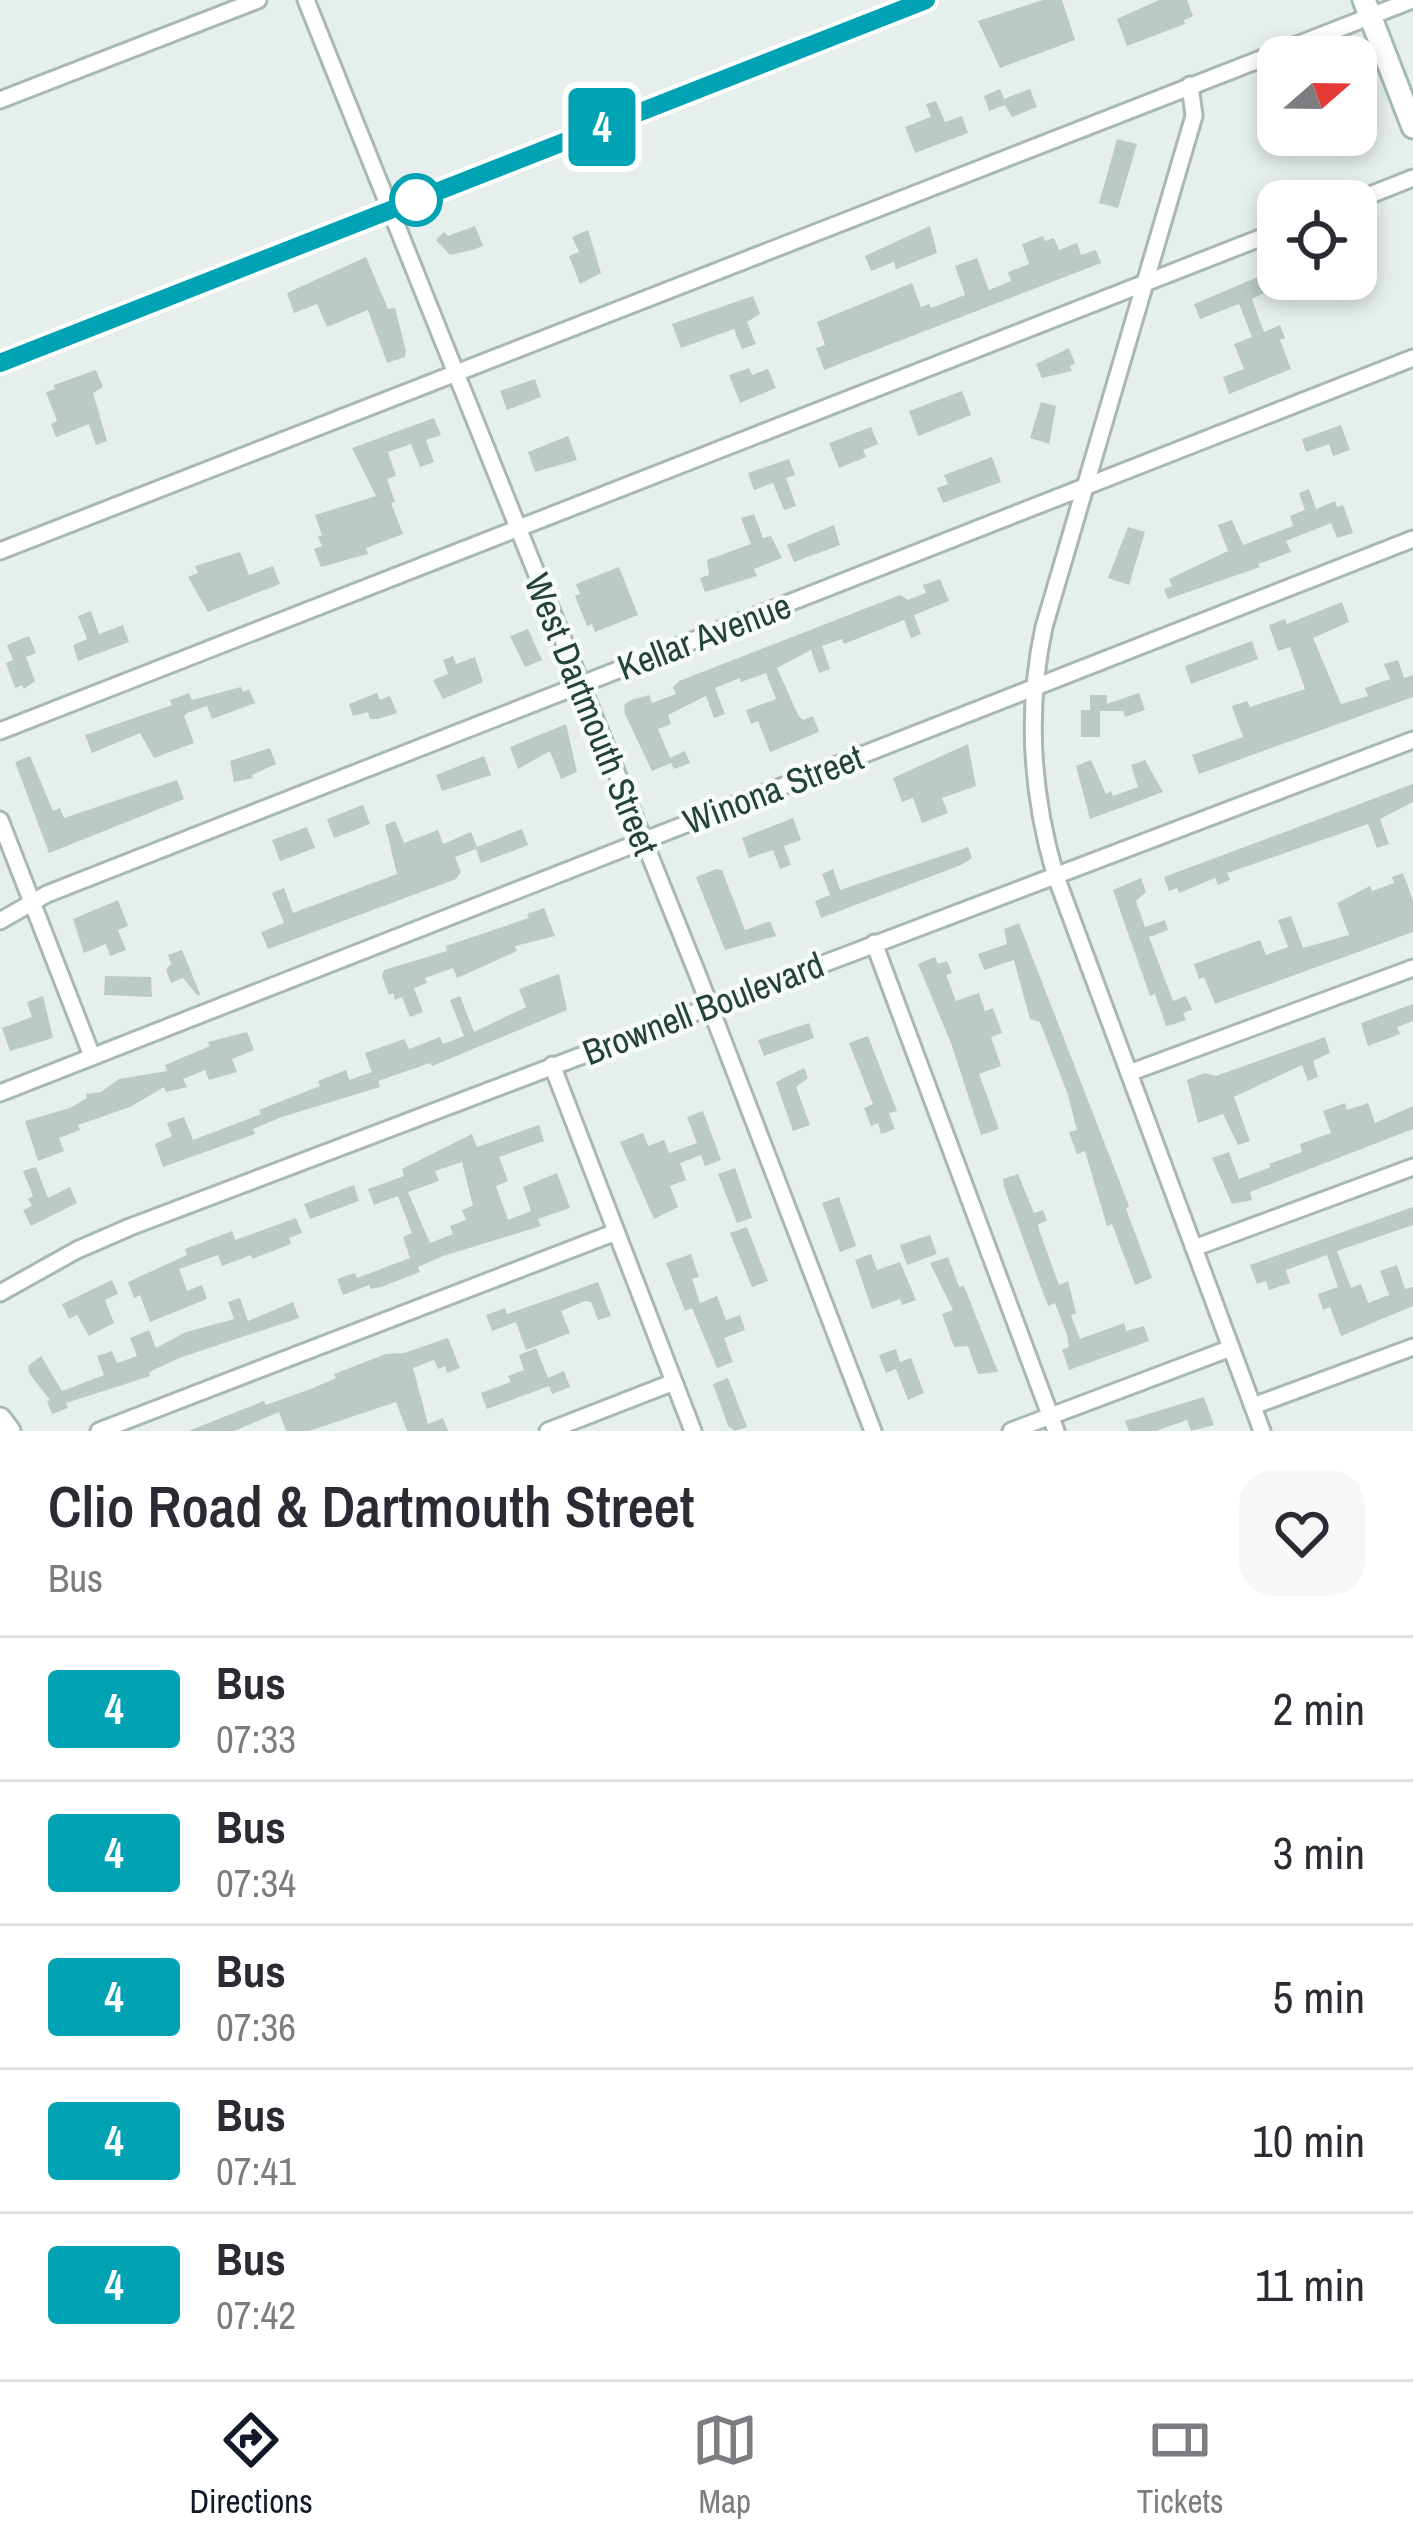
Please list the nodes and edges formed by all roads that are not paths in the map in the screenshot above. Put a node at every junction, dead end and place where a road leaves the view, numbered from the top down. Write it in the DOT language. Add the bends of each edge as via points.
graph roads {
  1 [pos="258,0"];
  2 [pos="306,0"];
  3 [pos="926,0"];
  4 [pos="1412,0"];
  5 [pos="1367,8"];
  6 [pos="1190,86"];
  7 [pos="0,100"];
  8 [pos="1413,127"];
  9 [pos="1413,178"];
  10 [pos="1377,192"];
  11 [pos="388,210"];
  12 [pos="1257,239"];
  13 [pos="1146,283"];
  14 [pos="1413,358"];
  15 [pos="0,363"];
  16 [pos="453,373"];
  17 [pos="1087,486"];
  18 [pos="517,528"];
  19 [pos="1413,539"];
  20 [pos="0,551"];
  21 [pos="580,684"];
  22 [pos="1034,687"];
  23 [pos="0,731"];
  24 [pos="1413,740"];
  25 [pos="0,820"];
  26 [pos="643,839"];
  27 [pos="1055,874"];
  28 [pos="32,904"];
  29 [pos="0,921"];
  30 [pos="874,943"];
  31 [pos="1413,968"];
  32 [pos="710,1006"];
  33 [pos="92,1056"];
  34 [pos="552,1065"];
  35 [pos="1129,1073"];
  36 [pos="0,1093"];
  37 [pos="1413,1167"];
  38 [pos="616,1232"];
  39 [pos="1194,1249"];
  40 [pos="0,1293"];
  41 [pos="1413,1347"];
  42 [pos="1232,1348"];
  43 [pos="674,1382"];
  44 [pos="1253,1406"];
  45 [pos="0,1419"];
  46 [pos="1053,1424"];
  47 [pos="9,1431"];
  48 [pos="99,1431"];
  49 [pos="548,1431"];
  50 [pos="693,1431"];
  51 [pos="873,1431"];
  52 [pos="1011,1431"];
  53 [pos="1262,1431"];
  1 -- 7 [label="street"];
  2 -- 11 [label="street, West Dartmouth Street"];
  3 -- 11 [label="main road"];
  4 -- 5 [label="street"];
  5 -- 6 [label="street"];
  5 -- 8 [label="main road"];
  6 -- 13 [label="street" via="1194,116"];
  6 -- 16 [label="street"];
  9 -- 10 [label="street"];
  11 -- 15 [label="main road"];
  11 -- 16 [label="street, West Dartmouth Street"];
  12 -- 13 [label="street"];
  13 -- 17 [label="street"];
  13 -- 18 [label="street"];
  14 -- 17 [label="street, Kellar Avenue"];
  16 -- 18 [label="street, West Dartmouth Street"];
  16 -- 20 [label="street"];
  17 -- 21 [label="street, Kellar Avenue"];
  17 -- 22 [label="street" via="1048,610"];
  18 -- 21 [label="street, West Dartmouth Street"];
  18 -- 23 [label="street"];
  19 -- 22 [label="street, Winona Street"];
  21 -- 26 [label="street, West Dartmouth Street"];
  21 -- 28 [label="street, Kellar Avenue"];
  22 -- 26 [label="street, Winona Street"];
  22 -- 27 [label="street" via="1035,780"];
  24 -- 27 [label="street, Brownell Boulevard"];
  25 -- 28 [label="street"];
  26 -- 32 [label="street, West Dartmouth Street"];
  26 -- 33 [label="street, Winona Street"];
  27 -- 30 [label="street, Brownell Boulevard"];
  27 -- 35 [label="street"];
  28 -- 29 [label="street, Kellar Avenue"];
  28 -- 33 [label="street"];
  30 -- 32 [label="street, Brownell Boulevard"];
  30 -- 46 [label="street"];
  31 -- 35 [label="street"];
  32 -- 34 [label="street, Brownell Boulevard"];
  32 -- 51 [label="street, West Dartmouth Street"];
  33 -- 36 [label="street, Winona Street"];
  34 -- 38 [label="street"];
  34 -- 40 [label="street, Brownell Boulevard" via="112,1234"];
  35 -- 39 [label="street"];
  37 -- 39 [label="street"];
  38 -- 43 [label="street"];
  38 -- 48 [label="street"];
  39 -- 42 [label="street"];
  41 -- 44 [label="street"];
  42 -- 44 [label="street"];
  42 -- 46 [label="street"];
  43 -- 49 [label="street"];
  43 -- 50 [label="street"];
  44 -- 53 [label="street"];
  45 -- 47 [label="main road"];
  46 -- 52 [label="street"];
}
